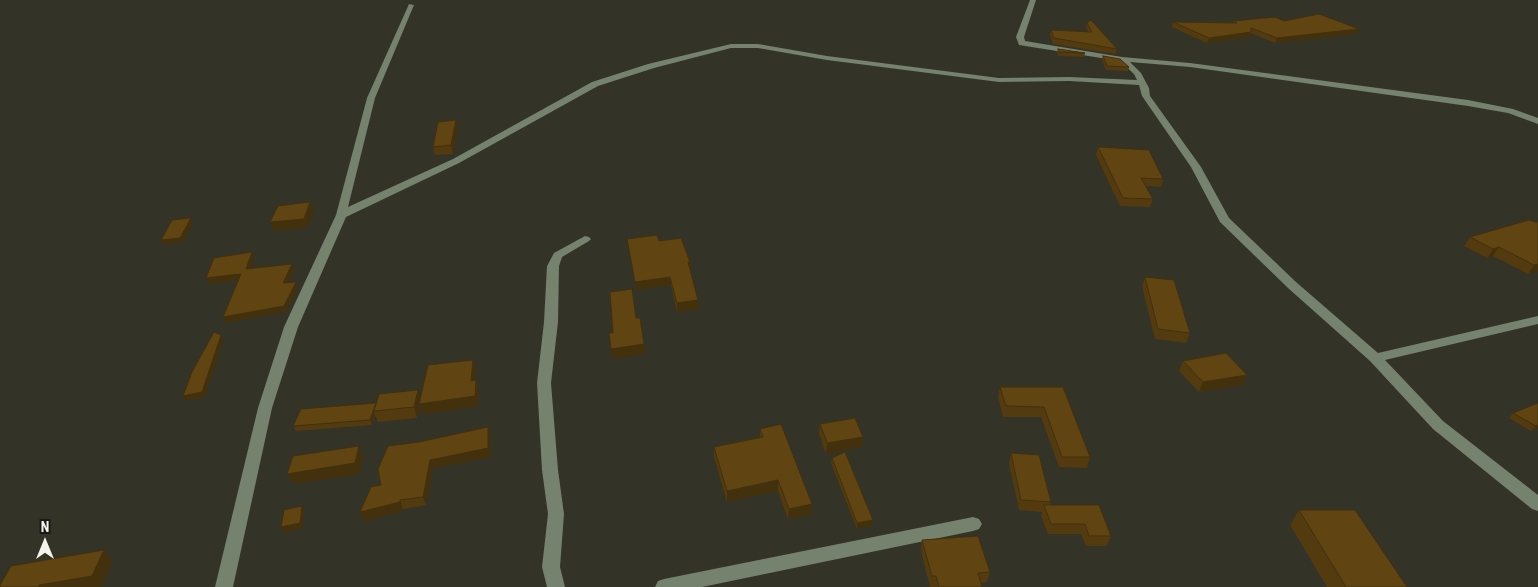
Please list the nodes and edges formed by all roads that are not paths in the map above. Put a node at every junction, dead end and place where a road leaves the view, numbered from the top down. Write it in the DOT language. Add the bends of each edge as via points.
graph roads {
  1 [pos="1033,0"];
  2 [pos="411,5"];
  3 [pos="1122,59"];
  4 [pos="1142,83"];
  5 [pos="1538,120"];
  6 [pos="340,215"];
  7 [pos="585,239"];
  8 [pos="1538,320"];
  9 [pos="1375,358"];
  10 [pos="1538,504"];
  11 [pos="973,524"];
  12 [pos="224,587"];
  13 [pos="556,587"];
  14 [pos="664,587"];
  1 -- 3 [label="street" via="1020,37 1022,43"];
  2 -- 6 [label="street" via="371,98"];
  3 -- 4 [label="street" via="1137,73"];
  3 -- 5 [label="street" via="1190,65 1468,103"];
  4 -- 6 [label="street" via="999,80 758,46 731,46 595,84 456,161"];
  4 -- 9 [label="street" via="1146,96 1196,167 1224,220"];
  6 -- 12 [label="street" via="290,328 265,408"];
  7 -- 13 [label="street" via="558,255 553,266 544,383 556,514 551,567"];
  8 -- 9 [label="street"];
  9 -- 10 [label="street" via="1438,425"];
  11 -- 14 [label="street"];
}
